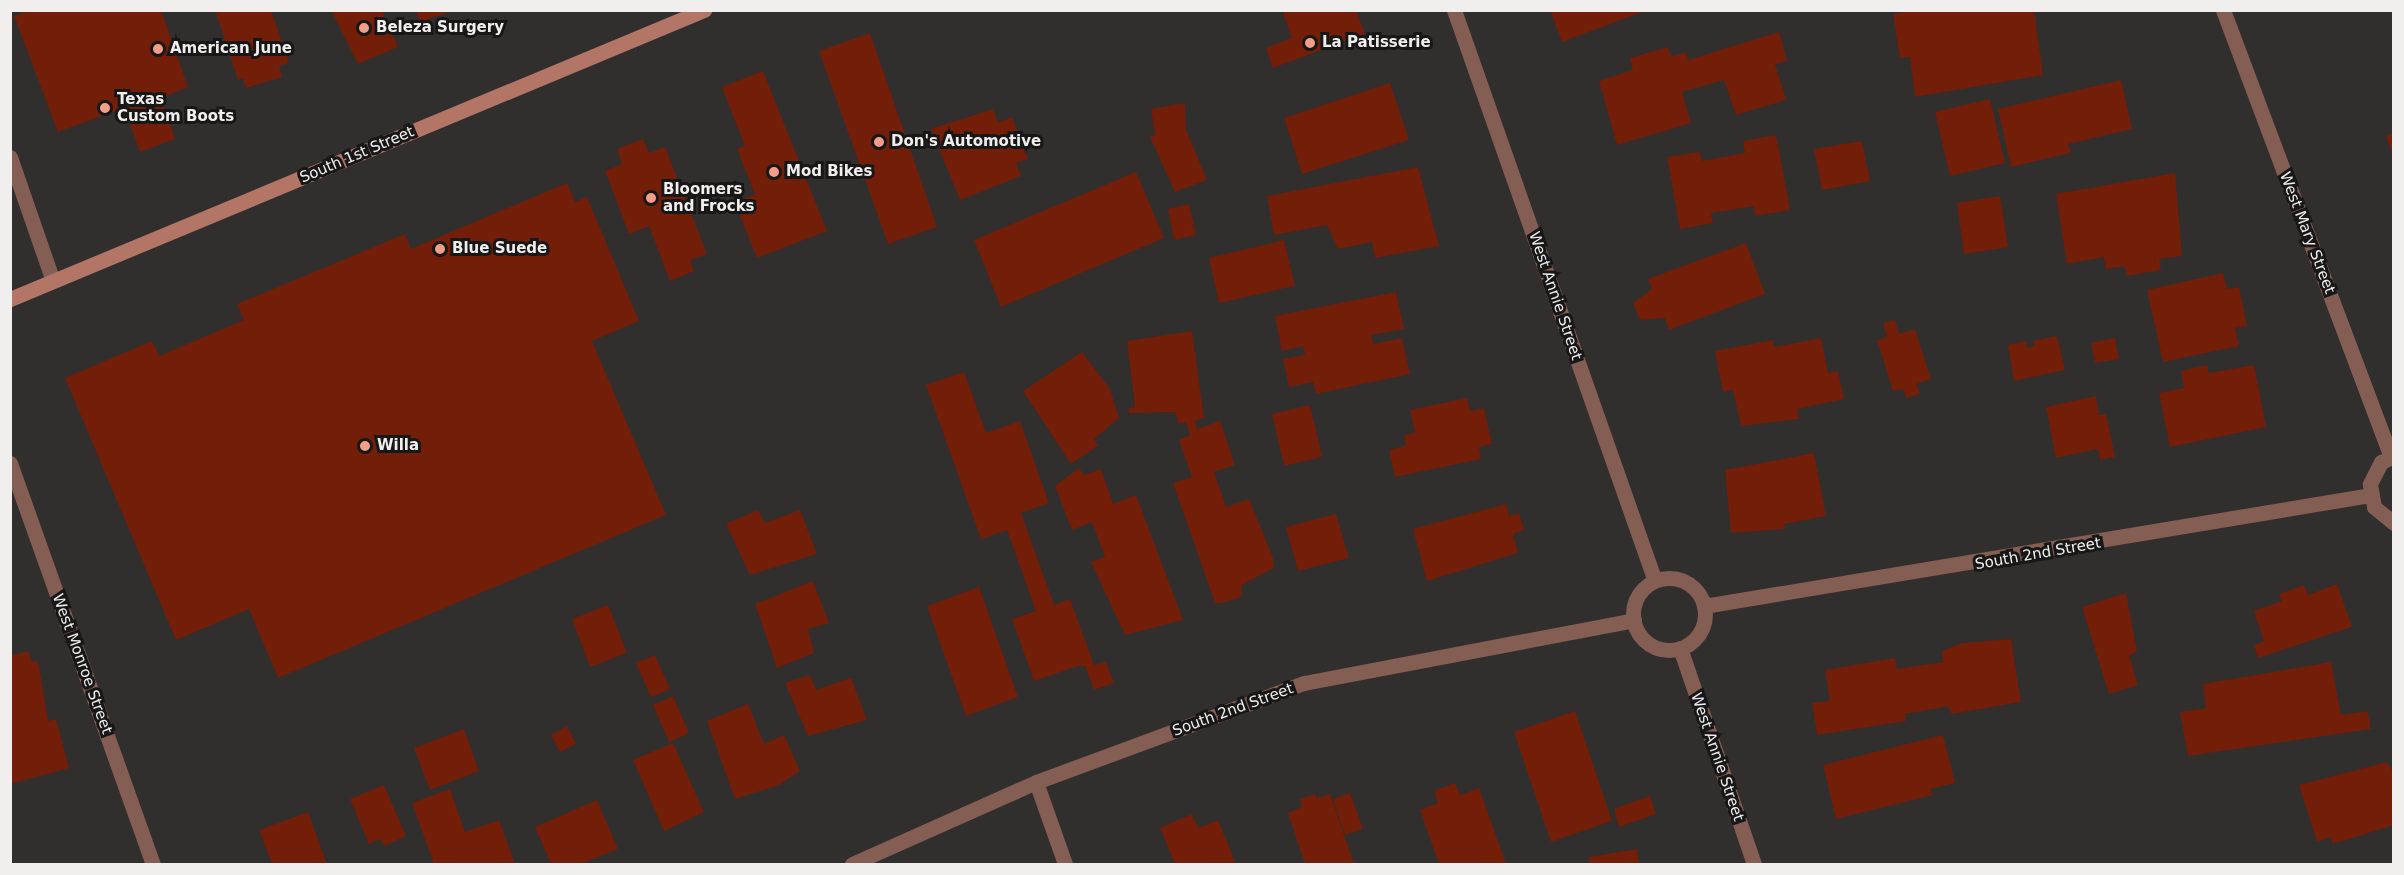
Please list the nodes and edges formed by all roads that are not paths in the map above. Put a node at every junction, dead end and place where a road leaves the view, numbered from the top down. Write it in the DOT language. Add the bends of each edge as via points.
graph roads {
  1 [pos="704,10"];
  2 [pos="1454,10"];
  3 [pos="2223,10"];
  4 [pos="10,157"];
  5 [pos="53,281"];
  6 [pos="10,299"];
  7 [pos="2392,456"];
  8 [pos="10,463"];
  9 [pos="2370,495"];
  10 [pos="2394,523"];
  11 [pos="1655,581"];
  12 [pos="1704,606"];
  13 [pos="1634,620"];
  14 [pos="1680,648"];
  15 [pos="1036,782"];
  16 [pos="153,864"];
  17 [pos="852,864"];
  18 [pos="1065,864"];
  19 [pos="1754,864"];
  1 -- 5 [label="main road, South 1st Street"];
  2 -- 11 [label="street, West Annie Street"];
  3 -- 7 [label="street, West Mary Street"];
  4 -- 5 [label="street"];
  5 -- 6 [label="main road, South 1st Street"];
  7 -- 9 [label="street" via="2374,472"];
  8 -- 16 [label="street, West Monroe Street"];
  9 -- 10 [label="street" via="2381,516"];
  9 -- 12 [label="street, South 2nd Street"];
  11 -- 12 [label="street" via="1686,582"];
  11 -- 13 [label="street" via="1638,597"];
  12 -- 14 [label="street" via="1703,628"];
  13 -- 14 [label="street" via="1646,641 1668,650"];
  13 -- 15 [label="street, South 2nd Street" via="1304,683"];
  14 -- 19 [label="street, West Annie Street"];
  15 -- 17 [label="street, South 2nd Street"];
  15 -- 18 [label="street"];
}
